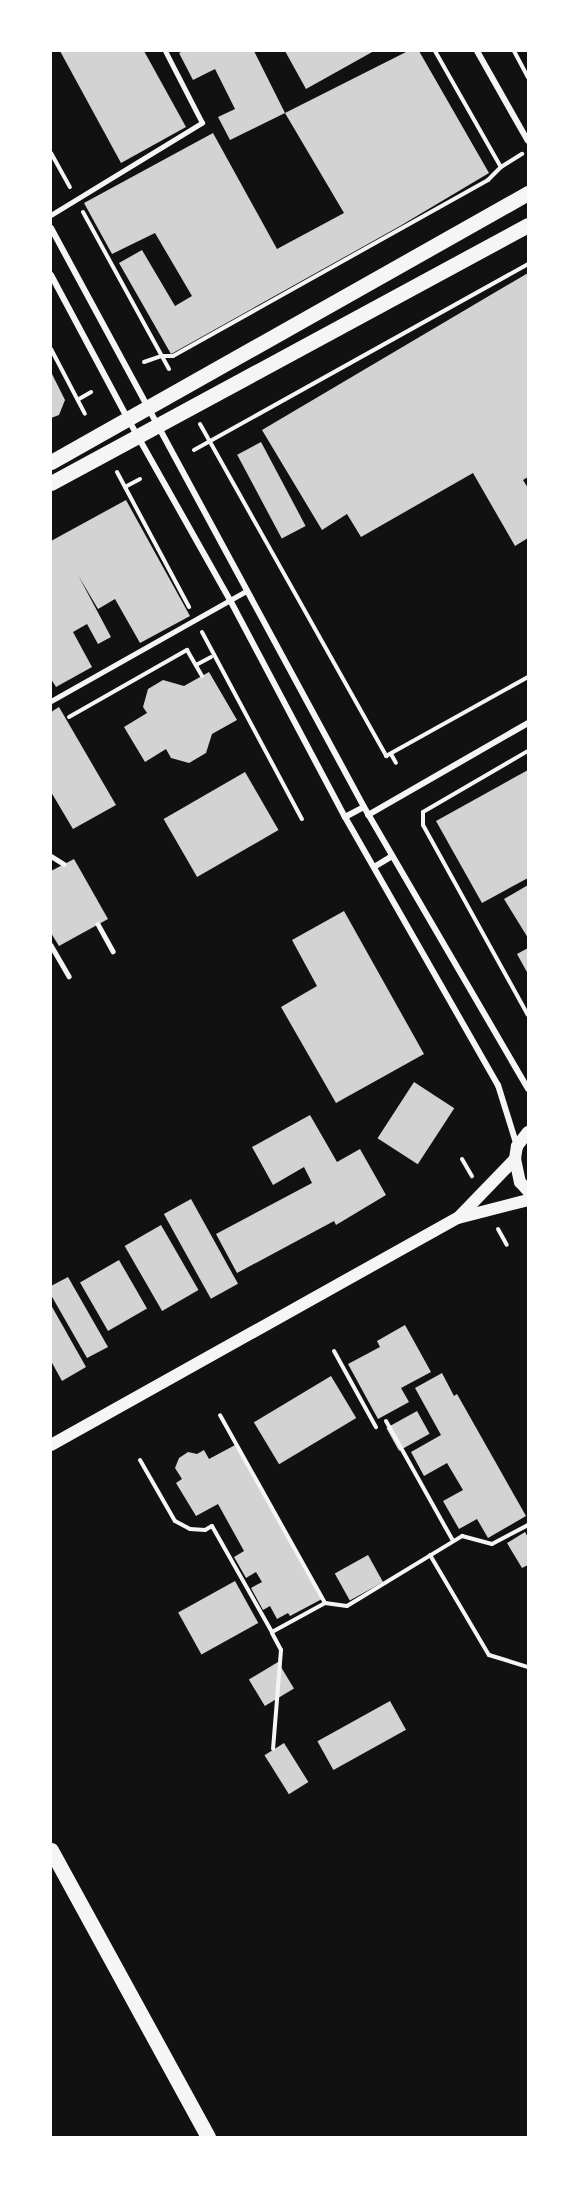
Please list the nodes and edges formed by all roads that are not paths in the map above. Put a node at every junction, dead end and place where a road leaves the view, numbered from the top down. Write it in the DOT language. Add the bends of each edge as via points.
graph roads {
  1 [pos="165,51"];
  2 [pos="477,51"];
  3 [pos="528,141"];
  4 [pos="528,193"];
  5 [pos="51,215"];
  6 [pos="528,225"];
  7 [pos="51,228"];
  8 [pos="51,275"];
  9 [pos="147,409"];
  10 [pos="128,419"];
  11 [pos="156,425"];
  12 [pos="136,435"];
  13 [pos="51,462"];
  14 [pos="51,483"];
  15 [pos="246,591"];
  16 [pos="230,600"];
  17 [pos="51,701"];
  18 [pos="528,723"];
  19 [pos="364,807"];
  20 [pos="368,815"];
  21 [pos="345,818"];
  22 [pos="51,856"];
  23 [pos="392,856"];
  24 [pos="64,864"];
  25 [pos="374,867"];
  26 [pos="98,924"];
  27 [pos="51,945"];
  28 [pos="113,951"];
  29 [pos="69,976"];
  30 [pos="528,1089"];
  31 [pos="528,1132"];
  32 [pos="516,1152"];
  33 [pos="528,1191"];
  34 [pos="528,1200"];
  35 [pos="458,1218"];
  36 [pos="51,1445"];
  37 [pos="51,1850"];
  38 [pos="208,2137"];
  1 -- 5 [label="lane" via="202,123"];
  2 -- 3 [label="street"];
  4 -- 9 [label="main road"];
  6 -- 11 [label="main road"];
  7 -- 9 [label="street"];
  8 -- 10 [label="street"];
  9 -- 10 [label="main road"];
  9 -- 11 [label="street"];
  10 -- 12 [label="street"];
  10 -- 13 [label="main road"];
  11 -- 12 [label="main road"];
  11 -- 15 [label="street"];
  12 -- 14 [label="main road"];
  12 -- 16 [label="street"];
  15 -- 16 [label="lane"];
  15 -- 19 [label="street"];
  16 -- 17 [label="lane"];
  16 -- 21 [label="street"];
  18 -- 20 [label="street"];
  19 -- 20 [label="street"];
  19 -- 21 [label="street"];
  20 -- 23 [label="street"];
  21 -- 25 [label="street"];
  22 -- 24 [label="lane"];
  23 -- 25 [label="street"];
  23 -- 30 [label="street"];
  25 -- 32 [label="street" via="498,1085"];
  26 -- 28 [label="lane"];
  27 -- 29 [label="lane"];
  31 -- 32 [label="main road"];
  32 -- 33 [label="main road" via="520,1182"];
  32 -- 35 [label="main road"];
  34 -- 35 [label="main road"];
  35 -- 36 [label="main road"];
  37 -- 38 [label="main road"];
}
